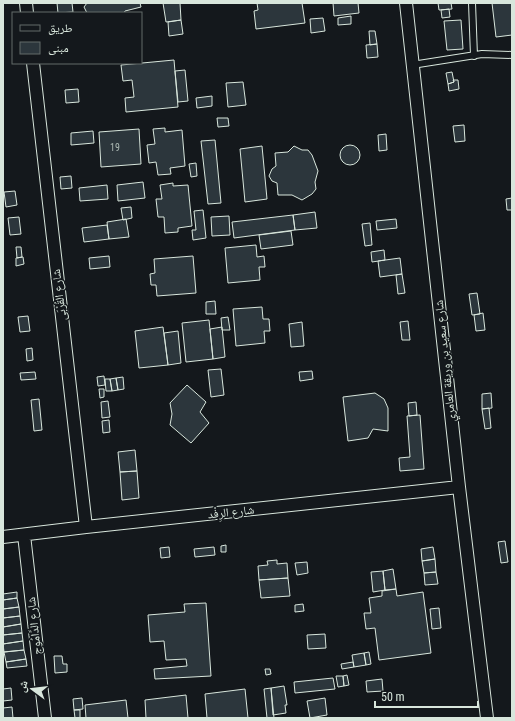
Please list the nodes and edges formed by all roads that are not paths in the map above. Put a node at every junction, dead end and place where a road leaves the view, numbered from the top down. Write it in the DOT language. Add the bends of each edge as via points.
graph roads {
  1 [pos="406,3"];
  2 [pos="472,3"];
  3 [pos="512,55"];
  4 [pos="474,56"];
  5 [pos="32,64"];
  6 [pos="412,65"];
  7 [pos="460,487"];
  8 [pos="86,527"];
  9 [pos="24,535"];
  10 [pos="3,537"];
  11 [pos="45,718"];
  12 [pos="487,718"];
  1 -- 6 [label="street, شارع سعيد بن وريقة العامري"];
  2 -- 4 [label="lane"];
  3 -- 4 [label="lane"];
  4 -- 6 [label="lane"];
  5 -- 8 [label="street, شارع القُرْبَى"];
  6 -- 7 [label="street, شارع سعيد بن وريقة العامري"];
  7 -- 8 [label="street, شارع الرِفْد"];
  7 -- 12 [label="street, شارع سعيد بن وريقة العامري"];
  8 -- 9 [label="street, شارع الرِفْد"];
  9 -- 10 [label="street, شارع الرِفْد"];
  9 -- 11 [label="street, شارع الدَّامُوج"];
}
